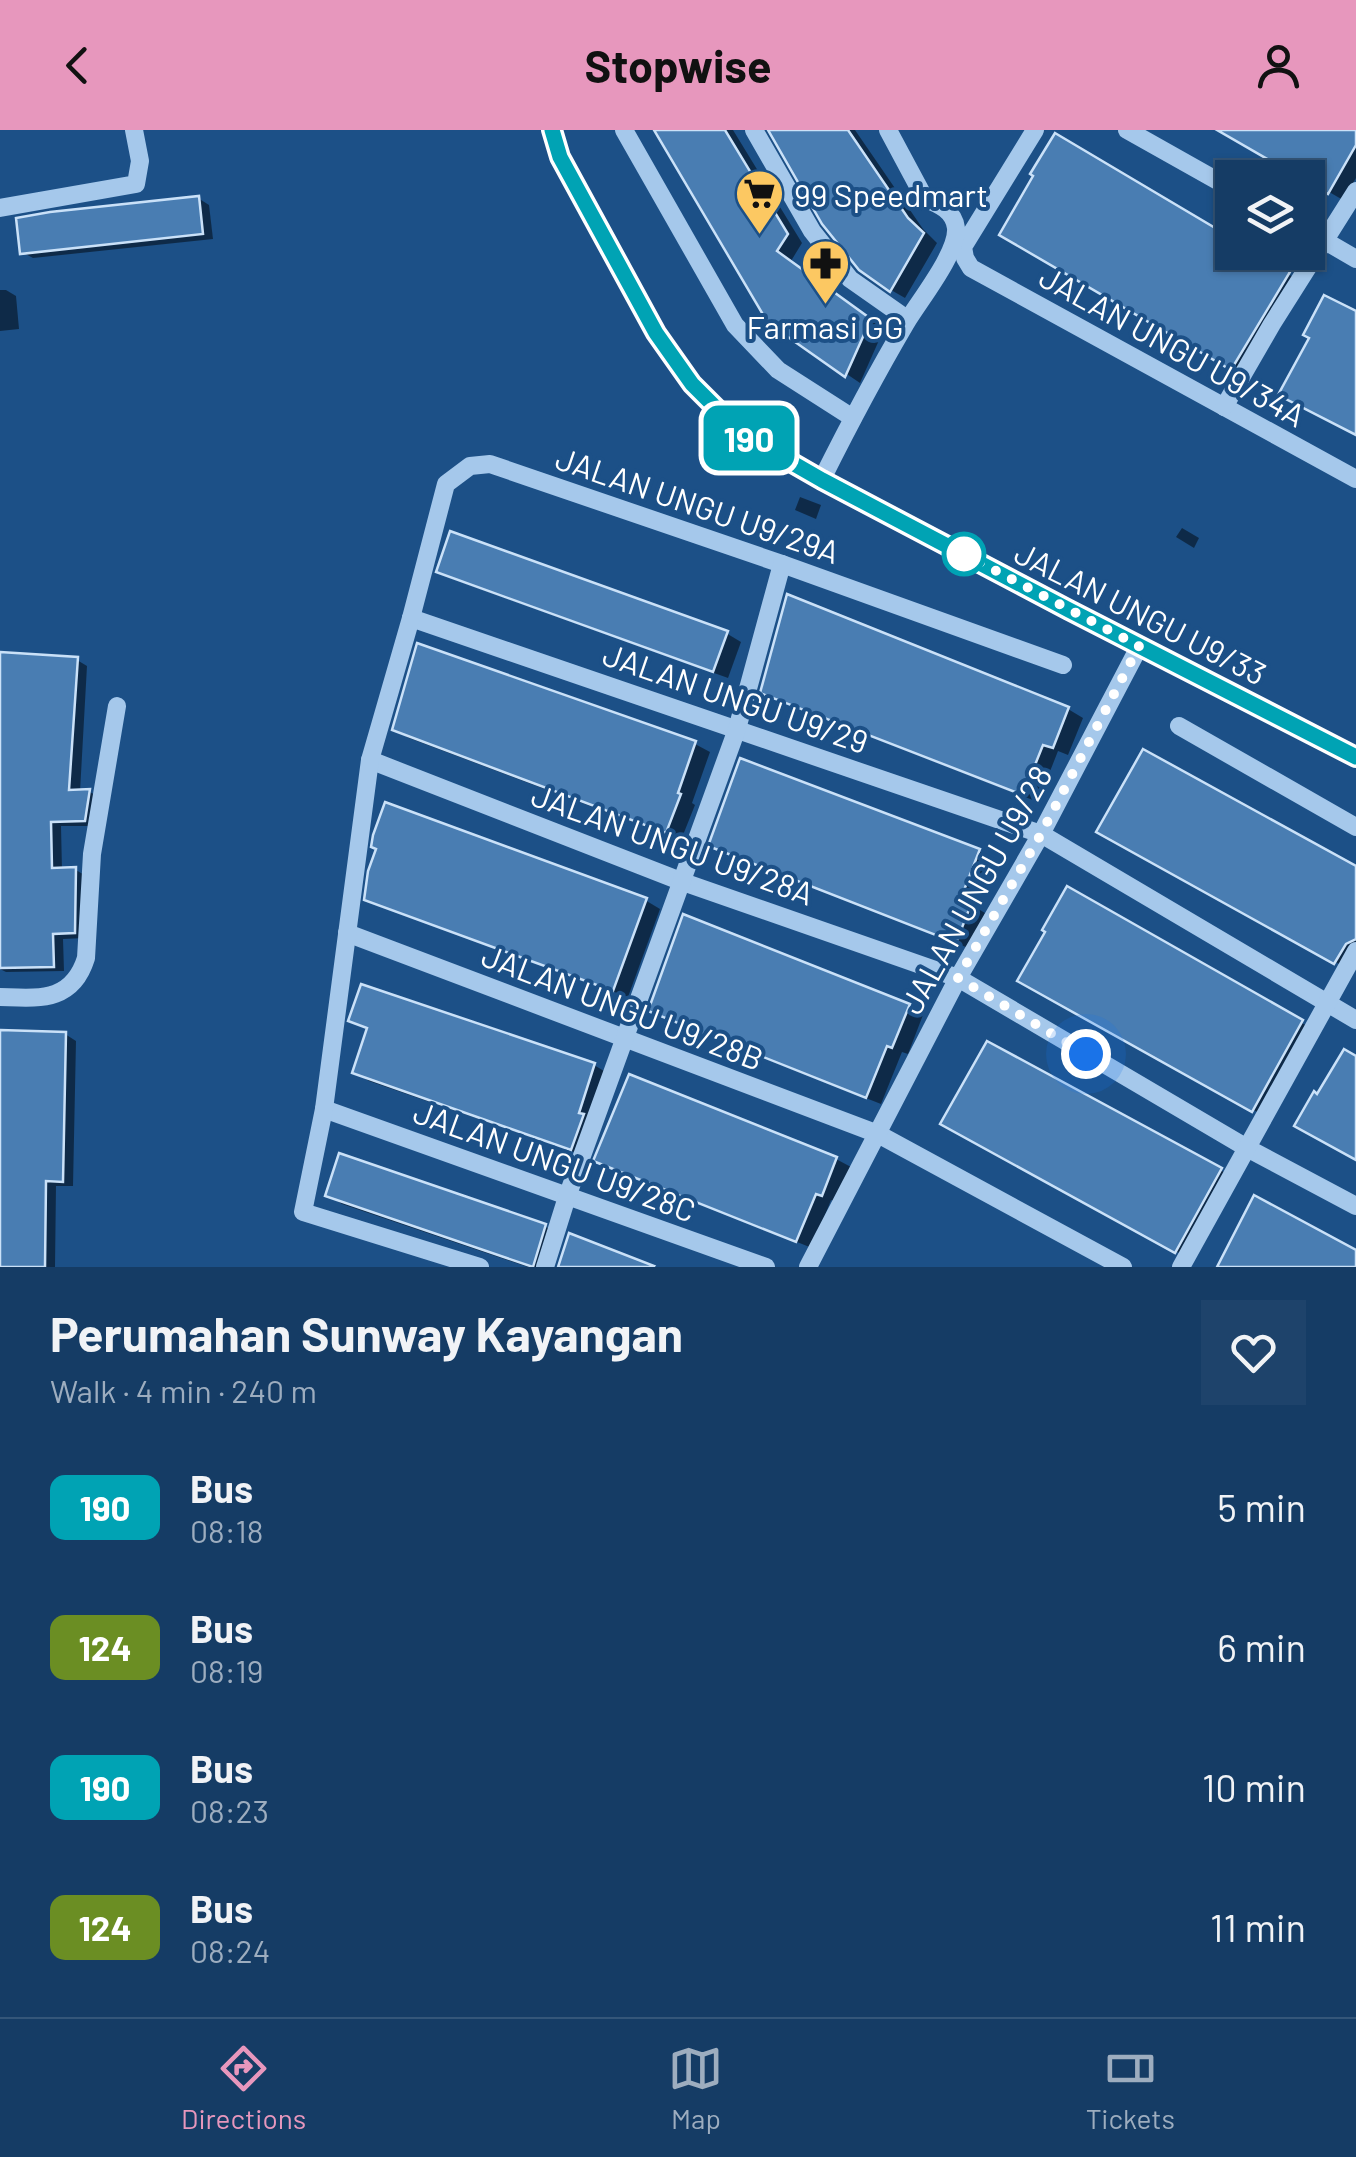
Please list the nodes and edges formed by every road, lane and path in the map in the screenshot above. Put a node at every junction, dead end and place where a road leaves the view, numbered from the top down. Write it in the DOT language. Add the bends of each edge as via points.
graph roads {
  1 [pos="134,130"];
  2 [pos="552,130"];
  3 [pos="624,130"];
  4 [pos="754,130"];
  5 [pos="888,130"];
  6 [pos="1035,130"];
  7 [pos="1128,130"];
  8 [pos="1215,179"];
  9 [pos="1356,191"];
  10 [pos="0,208"];
  11 [pos="1325,241"];
  12 [pos="1356,258"];
  13 [pos="1306,270"];
  14 [pos="908,320"];
  15 [pos="1224,406"];
  16 [pos="853,418"];
  17 [pos="822,480"];
  18 [pos="1356,480"];
  19 [pos="782,564"];
  20 [pos="412,618"];
  21 [pos="1139,646"];
  22 [pos="1063,666"];
  23 [pos="117,706"];
  24 [pos="1179,726"];
  25 [pos="736,729"];
  26 [pos="1356,757"];
  27 [pos="370,760"];
  28 [pos="1356,827"];
  29 [pos="1041,834"];
  30 [pos="683,882"];
  31 [pos="348,933"];
  32 [pos="1356,951"];
  33 [pos="958,978"];
  34 [pos="0,997"];
  35 [pos="1326,1004"];
  36 [pos="1356,1020"];
  37 [pos="625,1038"];
  38 [pos="324,1110"];
  39 [pos="878,1134"];
  40 [pos="1247,1148"];
  41 [pos="566,1196"];
  42 [pos="1356,1206"];
  43 [pos="480,1267"];
  44 [pos="545,1267"];
  45 [pos="766,1267"];
  46 [pos="808,1267"];
  47 [pos="1122,1267"];
  48 [pos="1181,1267"];
  1 -- 10 [label="street" via="136,184"];
  2 -- 17 [label="street, JALAN UNGU U9/33" via="560,157 656,333 692,384 742,434"];
  3 -- 16 [label="street" via="734,325 778,370"];
  4 -- 14 [label="street" via="812,230 850,280"];
  5 -- 14 [label="street" via="924,198 948,210 956,228 941,269"];
  6 -- 15 [label="street, JALAN UNGU U9/34A" via="963,247 971,268"];
  7 -- 8 [label="street"];
  9 -- 11 [label="street"];
  11 -- 12 [label="street"];
  13 -- 15 [label="street"];
  14 -- 16 [label="street"];
  15 -- 18 [label="street, JALAN UNGU U9/34A"];
  16 -- 17 [label="street"];
  17 -- 21 [label="street, JALAN UNGU U9/33"];
  19 -- 20 [label="street, JALAN UNGU U9/29A" via="490,464 470,466 446,484"];
  19 -- 22 [label="street, JALAN UNGU U9/29A"];
  19 -- 25 [label="street"];
  20 -- 25 [label="street, JALAN UNGU U9/29"];
  20 -- 27 [label="street, JALAN UNGU U9/29A"];
  21 -- 26 [label="street, JALAN UNGU U9/33"];
  21 -- 29 [label="street, JALAN UNGU U9/28"];
  23 -- 34 [label="street" via="92,854 82,968 50,996"];
  24 -- 28 [label="street"];
  25 -- 29 [label="street, JALAN UNGU U9/29"];
  25 -- 30 [label="street"];
  27 -- 30 [label="street, JALAN UNGU U9/28A"];
  27 -- 31 [label="street, JALAN UNGU U9/29A"];
  29 -- 33 [label="street, JALAN UNGU U9/28"];
  29 -- 35 [label="street, JALAN UNGU U9/29"];
  30 -- 33 [label="street, JALAN UNGU U9/28A"];
  30 -- 37 [label="street"];
  31 -- 37 [label="street, JALAN UNGU U9/28B"];
  31 -- 38 [label="street, JALAN UNGU U9/29A"];
  32 -- 35 [label="street"];
  33 -- 39 [label="street, JALAN UNGU U9/28"];
  33 -- 40 [label="street, JALAN UNGU U9/28A"];
  35 -- 36 [label="street, JALAN UNGU U9/29"];
  35 -- 40 [label="street"];
  37 -- 39 [label="street, JALAN UNGU U9/28B"];
  37 -- 41 [label="street"];
  38 -- 41 [label="street, JALAN UNGU U9/28C"];
  38 -- 43 [label="street, JALAN UNGU U9/29A" via="303,1212"];
  39 -- 46 [label="street, JALAN UNGU U9/28"];
  39 -- 47 [label="street, JALAN UNGU U9/28B"];
  40 -- 42 [label="street, JALAN UNGU U9/28A"];
  40 -- 48 [label="street"];
  41 -- 44 [label="street"];
  41 -- 45 [label="street, JALAN UNGU U9/28C"];
}
